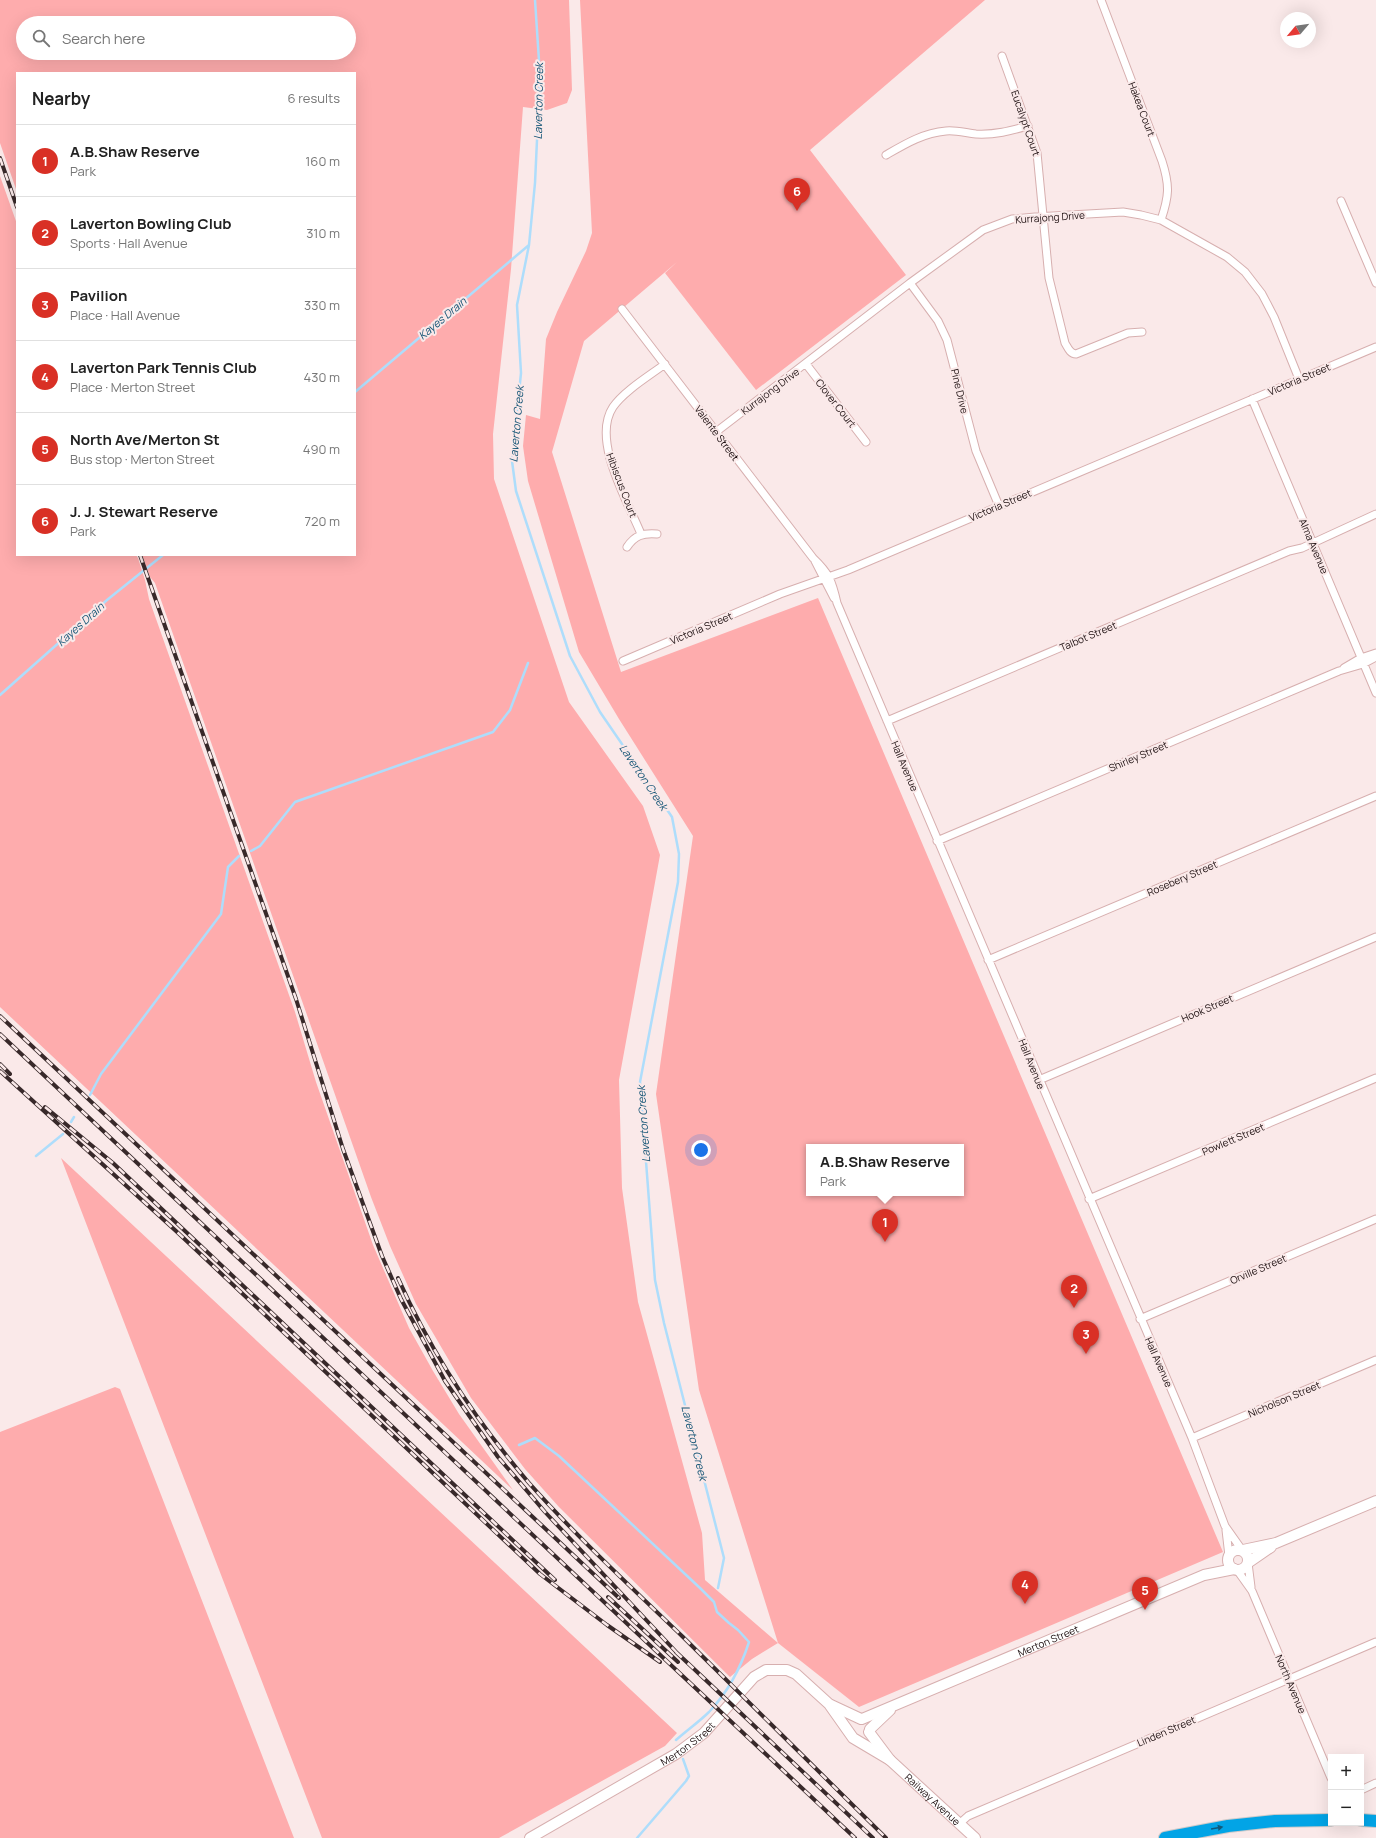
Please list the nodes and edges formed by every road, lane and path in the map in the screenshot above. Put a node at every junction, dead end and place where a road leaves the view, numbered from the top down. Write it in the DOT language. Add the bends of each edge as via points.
graph roads {
  1 [pos="1100,0"];
  2 [pos="1002,56"];
  3 [pos="1028,126"];
  4 [pos="886,155"];
  5 [pos="1341,201"];
  6 [pos="1043,216"];
  7 [pos="1161,220"];
  8 [pos="910,283"];
  9 [pos="1376,283"];
  10 [pos="622,309"];
  11 [pos="1142,332"];
  12 [pos="1376,347"];
  13 [pos="665,364"];
  14 [pos="806,364"];
  15 [pos="1299,379"];
  16 [pos="1252,399"];
  17 [pos="716,432"];
  18 [pos="866,442"];
  19 [pos="999,506"];
  20 [pos="1376,514"];
  21 [pos="641,534"];
  22 [pos="657,534"];
  23 [pos="1312,541"];
  24 [pos="626,547"];
  25 [pos="826,579"];
  26 [pos="1376,653"];
  27 [pos="1376,657"];
  28 [pos="623,661"];
  29 [pos="1362,661"];
  30 [pos="1376,693"];
  31 [pos="887,722"];
  32 [pos="1376,796"];
  33 [pos="937,841"];
  34 [pos="1376,937"];
  35 [pos="988,960"];
  36 [pos="1376,1078"];
  37 [pos="1039,1080"];
  38 [pos="1089,1199"];
  39 [pos="1376,1219"];
  40 [pos="1140,1319"];
  41 [pos="1376,1360"];
  42 [pos="1192,1438"];
  43 [pos="1376,1501"];
  44 [pos="1225,1526"];
  45 [pos="1276,1543"];
  46 [pos="1242,1550"];
  47 [pos="1228,1557"];
  48 [pos="1248,1562"];
  49 [pos="1236,1569"];
  50 [pos="1204,1575"];
  51 [pos="1252,1591"];
  52 [pos="1376,1642"];
  53 [pos="1289,1679"];
  54 [pos="829,1704"];
  55 [pos="893,1707"];
  56 [pos="861,1719"];
  57 [pos="870,1730"];
  58 [pos="853,1735"];
  59 [pos="890,1760"];
  60 [pos="1328,1771"];
  61 [pos="1376,1783"];
  62 [pos="1364,1789"];
  63 [pos="1328,1820"];
  64 [pos="1364,1820"];
  65 [pos="1376,1821"];
  66 [pos="960,1824"];
  67 [pos="530,1838"];
  68 [pos="974,1838"];
  69 [pos="1164,1838"];
  1 -- 7 [label="street, Hakea Court" via="1168,181 1167,202"];
  2 -- 3 [label="street, Eucalypt Court"];
  3 -- 4 [label="street" via="992,134 948,130 930,133"];
  3 -- 6 [label="street, Eucalypt Court" via="1039,163"];
  5 -- 9 [label="street"];
  6 -- 7 [label="street, Kurrajong Drive" via="1123,212"];
  6 -- 8 [label="street, Kurrajong Drive" via="1012,219 982,230"];
  6 -- 11 [label="street, Eucalypt Court" via="1049,278 1068,350 1076,354 1128,333"];
  7 -- 15 [label="street, Kurrajong Drive" via="1227,257 1245,272 1262,294 1274,317"];
  8 -- 14 [label="street, Kurrajong Drive"];
  8 -- 19 [label="street, Pine Drive" via="938,321 948,340 976,451"];
  10 -- 13 [label="street, Valente Street"];
  12 -- 15 [label="street, Victoria Street"];
  13 -- 17 [label="street, Valente Street"];
  13 -- 21 [label="street, Hibiscus Court" via="621,398 606,423 608,453"];
  14 -- 17 [label="street, Kurrajong Drive"];
  14 -- 18 [label="street, Clover Court"];
  15 -- 16 [label="street, Victoria Street"];
  16 -- 19 [label="street, Victoria Street"];
  16 -- 23 [label="street, Alma Avenue"];
  17 -- 25 [label="street, Valente Street" via="813,558 825,569"];
  19 -- 25 [label="street, Victoria Street"];
  20 -- 23 [label="street, Talbot Street"];
  21 -- 22 [label="street"];
  21 -- 24 [label="street"];
  23 -- 29 [label="street, Alma Avenue"];
  23 -- 31 [label="street, Talbot Street"];
  25 -- 28 [label="street, Victoria Street" via="780,594"];
  25 -- 31 [label="street, Hall Avenue"];
  26 -- 29 [label="street, Shirley Street"];
  27 -- 29 [label="street, Shirley Street"];
  29 -- 30 [label="street, Alma Avenue"];
  29 -- 33 [label="street, Shirley Street"];
  31 -- 33 [label="street, Hall Avenue"];
  32 -- 35 [label="street, Rosebery Street"];
  33 -- 35 [label="street, Hall Avenue"];
  34 -- 37 [label="street, Hook Street"];
  35 -- 37 [label="street, Hall Avenue"];
  36 -- 38 [label="street, Powlett Street"];
  37 -- 38 [label="street, Hall Avenue"];
  38 -- 40 [label="street, Hall Avenue"];
  39 -- 40 [label="street, Orville Street"];
  40 -- 42 [label="street, Hall Avenue"];
  41 -- 42 [label="street, Nicholson Street"];
  42 -- 44 [label="street, Hall Avenue"];
  43 -- 45 [label="street"];
  44 -- 46 [label="street, Hall Avenue"];
  44 -- 47 [label="street, Hall Avenue"];
  45 -- 46 [label="street"];
  45 -- 48 [label="street"];
  46 -- 47 [label="street" via="1232,1551"];
  46 -- 48 [label="street" via="1248,1556"];
  47 -- 49 [label="street" via="1230,1566"];
  47 -- 50 [label="street, Merton Street"];
  48 -- 49 [label="street" via="1243,1569"];
  48 -- 51 [label="street, North Avenue"];
  49 -- 50 [label="street, Merton Street"];
  49 -- 51 [label="street, North Avenue"];
  50 -- 55 [label="street, Merton Street"];
  51 -- 53 [label="street, North Avenue"];
  52 -- 53 [label="street, Linden Street"];
  53 -- 60 [label="street, North Avenue"];
  53 -- 66 [label="street, Linden Street" via="968,1816"];
  54 -- 56 [label="street, Merton Street"];
  54 -- 58 [label="street, Merton Street"];
  54 -- 67 [label="street, Merton Street" via="796,1674 787,1670 766,1670 754,1677 704,1733 676,1754"];
  55 -- 56 [label="street, Merton Street"];
  55 -- 57 [label="street, Merton Street"];
  56 -- 57 [label="street"];
  56 -- 58 [label="street" via="851,1722"];
  57 -- 58 [label="street" via="866,1738"];
  57 -- 59 [label="street, Railway Avenue"];
  58 -- 59 [label="street, Railway Avenue"];
  59 -- 66 [label="street, Railway Avenue"];
  61 -- 62 [label="street"];
  69 -- 63 [label="highway, one-way" via="1228,1826 1275,1821"];
  64 -- 65 [label="highway"];
  66 -- 68 [label="street, Railway Avenue"];
}
